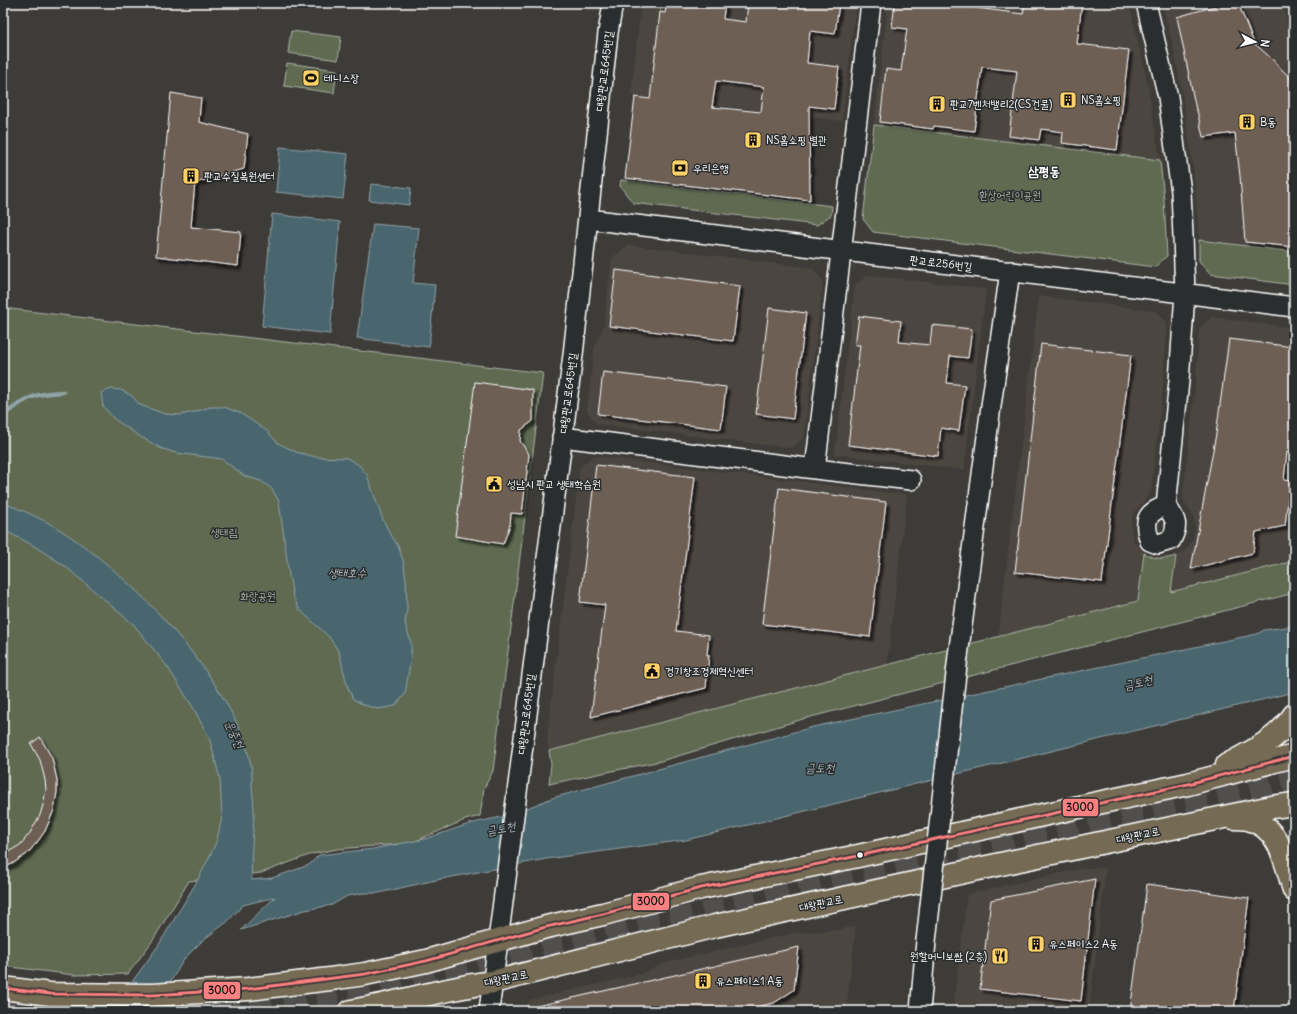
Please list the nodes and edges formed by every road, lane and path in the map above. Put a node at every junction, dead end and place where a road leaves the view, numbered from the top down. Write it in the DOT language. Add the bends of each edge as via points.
graph roads {
  1 [pos="613,3"];
  2 [pos="871,3"];
  3 [pos="1146,3"];
  4 [pos="588,219"];
  5 [pos="841,251"];
  6 [pos="1010,271"];
  7 [pos="1184,293"];
  8 [pos="1294,307"];
  9 [pos="562,437"];
  10 [pos="815,469"];
  11 [pos="911,480"];
  12 [pos="1166,506"];
  13 [pos="1294,715"];
  14 [pos="1294,756"];
  15 [pos="1188,784"];
  16 [pos="1294,804"];
  17 [pos="1223,817"];
  18 [pos="1294,890"];
  19 [pos="498,940"];
  20 [pos="493,982"];
  21 [pos="3,988"];
  22 [pos="351,1011"];
  23 [pos="489,1011"];
  24 [pos="920,1011"];
  1 -- 4 [label="street, 대왕판교로645번길"];
  2 -- 5 [label="street"];
  3 -- 7 [label="street" via="1168,97 1174,141 1181,199"];
  4 -- 5 [label="street, 판교로256번길"];
  4 -- 9 [label="street, 대왕판교로645번길"];
  5 -- 6 [label="street, 판교로256번길"];
  5 -- 10 [label="street"];
  6 -- 7 [label="street, 판교로256번길"];
  6 -- 24 [label="street, bridge" via="958,656"];
  7 -- 8 [label="street, 판교로256번길"];
  7 -- 12 [label="street" via="1179,381"];
  9 -- 10 [label="street"];
  9 -- 19 [label="street, 대왕판교로645번길"];
  10 -- 11 [label="street"];
  13 -- 15 [label="main road" via="1279,732 1252,752"];
  14 -- 15 [label="main road"];
  15 -- 19 [label="main road" via="701,888"];
  16 -- 17 [label="main road, 대왕판교로"];
  17 -- 18 [label="main road" via="1248,819 1269,830 1281,849"];
  17 -- 20 [label="main road, 대왕판교로" via="715,926"];
  19 -- 20 [label="street, 대왕판교로645번길"];
  19 -- 21 [label="main road" via="426,961 365,974 248,989 152,995 50,994"];
  20 -- 22 [label="main road, 대왕판교로"];
  20 -- 23 [label="street, 대왕판교로645번길"];
}
